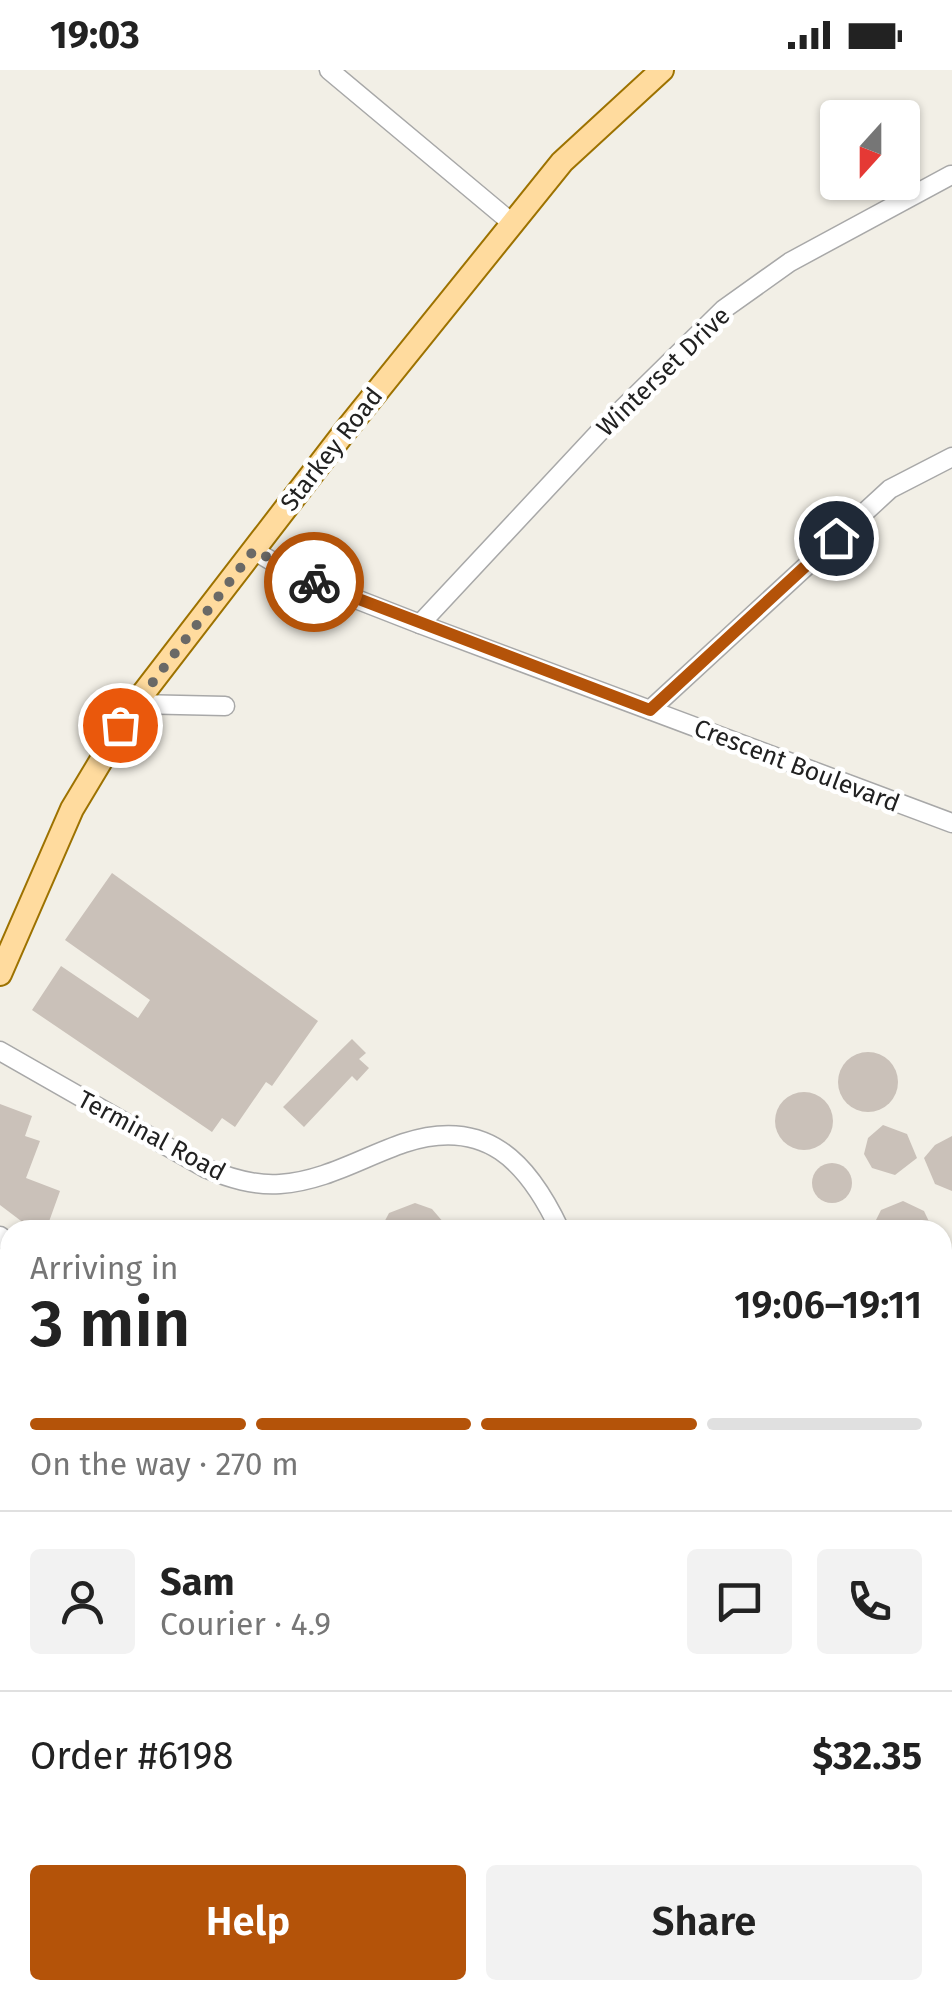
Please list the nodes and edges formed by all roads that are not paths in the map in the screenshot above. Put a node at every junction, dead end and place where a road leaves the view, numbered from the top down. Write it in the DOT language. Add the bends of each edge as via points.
graph roads {
  1 [pos="329,70"];
  2 [pos="662,70"];
  3 [pos="951,175"];
  4 [pos="512,223"];
  5 [pos="952,457"];
  6 [pos="254,550"];
  7 [pos="420,624"];
  8 [pos="134,704"];
  9 [pos="225,706"];
  10 [pos="650,710"];
  11 [pos="952,823"];
  12 [pos="2,961"];
  13 [pos="0,1051"];
  14 [pos="554,1220"];
  1 -- 4 [label="street"];
  2 -- 4 [label="main road, Starkey Road" via="600,123"];
  3 -- 7 [label="street, Winterset Drive" via="790,262 724,309 604,426"];
  4 -- 6 [label="main road, Starkey Road"];
  5 -- 10 [label="street" via="890,489"];
  6 -- 7 [label="street, Crescent Boulevard" via="297,576"];
  6 -- 8 [label="main road, Starkey Road"];
  7 -- 10 [label="street, Crescent Boulevard"];
  8 -- 9 [label="street"];
  8 -- 12 [label="main road, Starkey Road" via="76,800"];
  10 -- 11 [label="street, Crescent Boulevard"];
  13 -- 14 [label="street, Terminal Road" via="205,1168 240,1181 283,1184 406,1142 473,1138 520,1164"];
}
